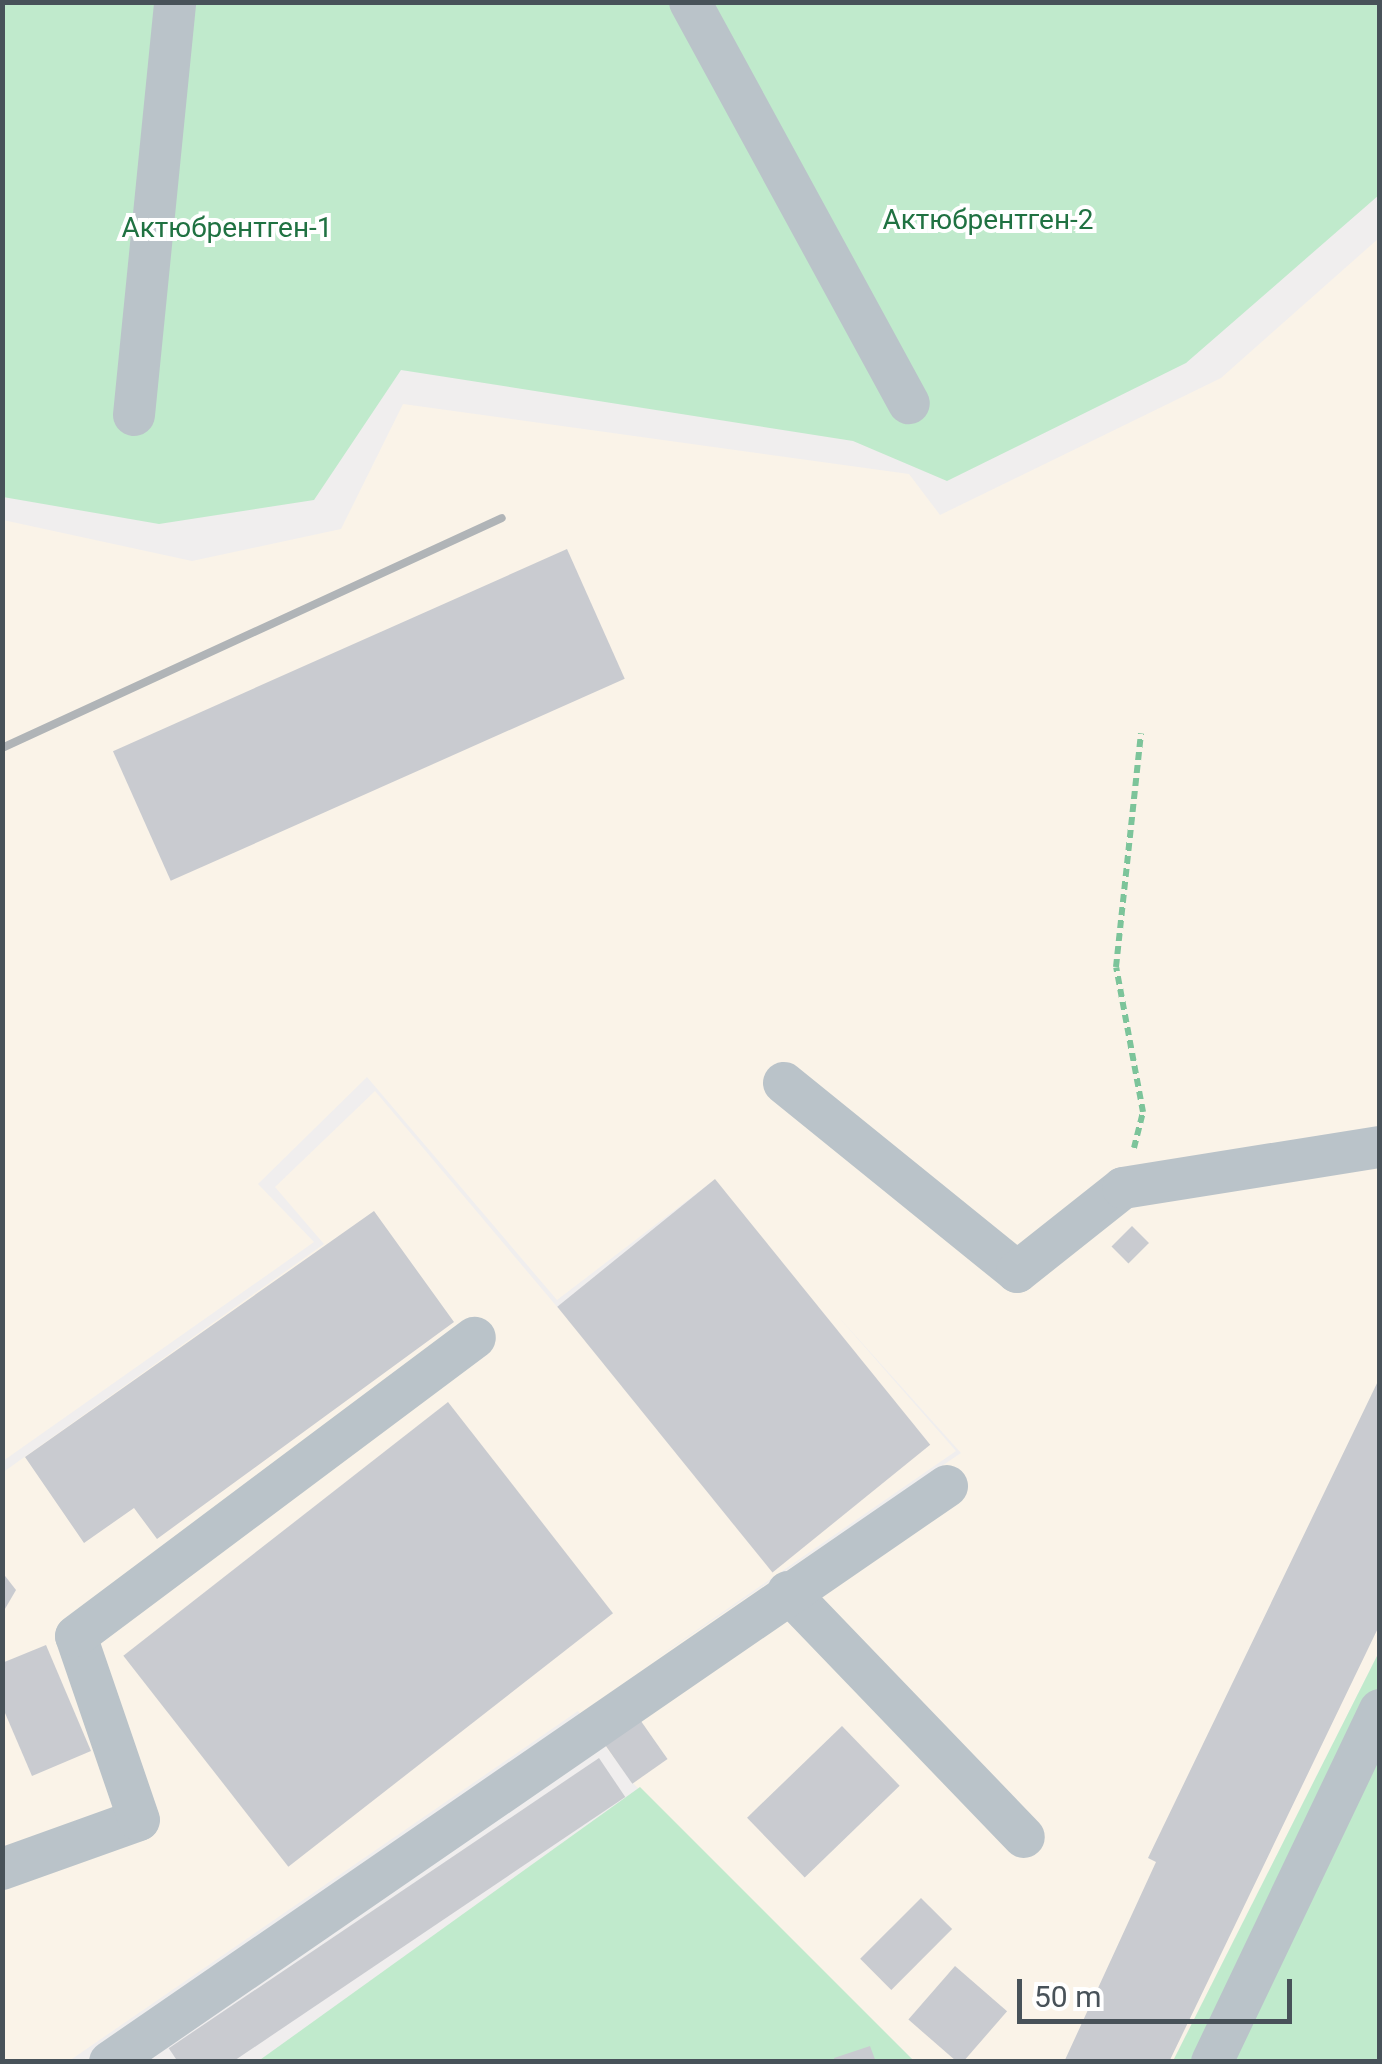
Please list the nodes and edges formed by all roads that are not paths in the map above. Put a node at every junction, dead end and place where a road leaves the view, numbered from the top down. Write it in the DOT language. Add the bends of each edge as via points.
graph roads {
  1 [pos="175,2"];
  2 [pos="690,2"];
  3 [pos="909,403"];
  4 [pos="134,415"];
  5 [pos="784,1082"];
  6 [pos="1380,1147"];
  7 [pos="475,1338"];
  8 [pos="947,1486"];
  9 [pos="788,1592"];
  10 [pos="1380,1710"];
  11 [pos="1024,1837"];
  12 [pos="2,1868"];
  13 [pos="110,2062"];
  14 [pos="1212,2062"];
  1 -- 4 [label="lane"];
  2 -- 3 [label="lane"];
  5 -- 6 [label="lane" via="1017,1272 1124,1188"];
  7 -- 12 [label="lane" via="76,1636 139,1820"];
  8 -- 9 [label="lane"];
  9 -- 11 [label="lane"];
  9 -- 13 [label="lane"];
  10 -- 14 [label="lane"];
}
